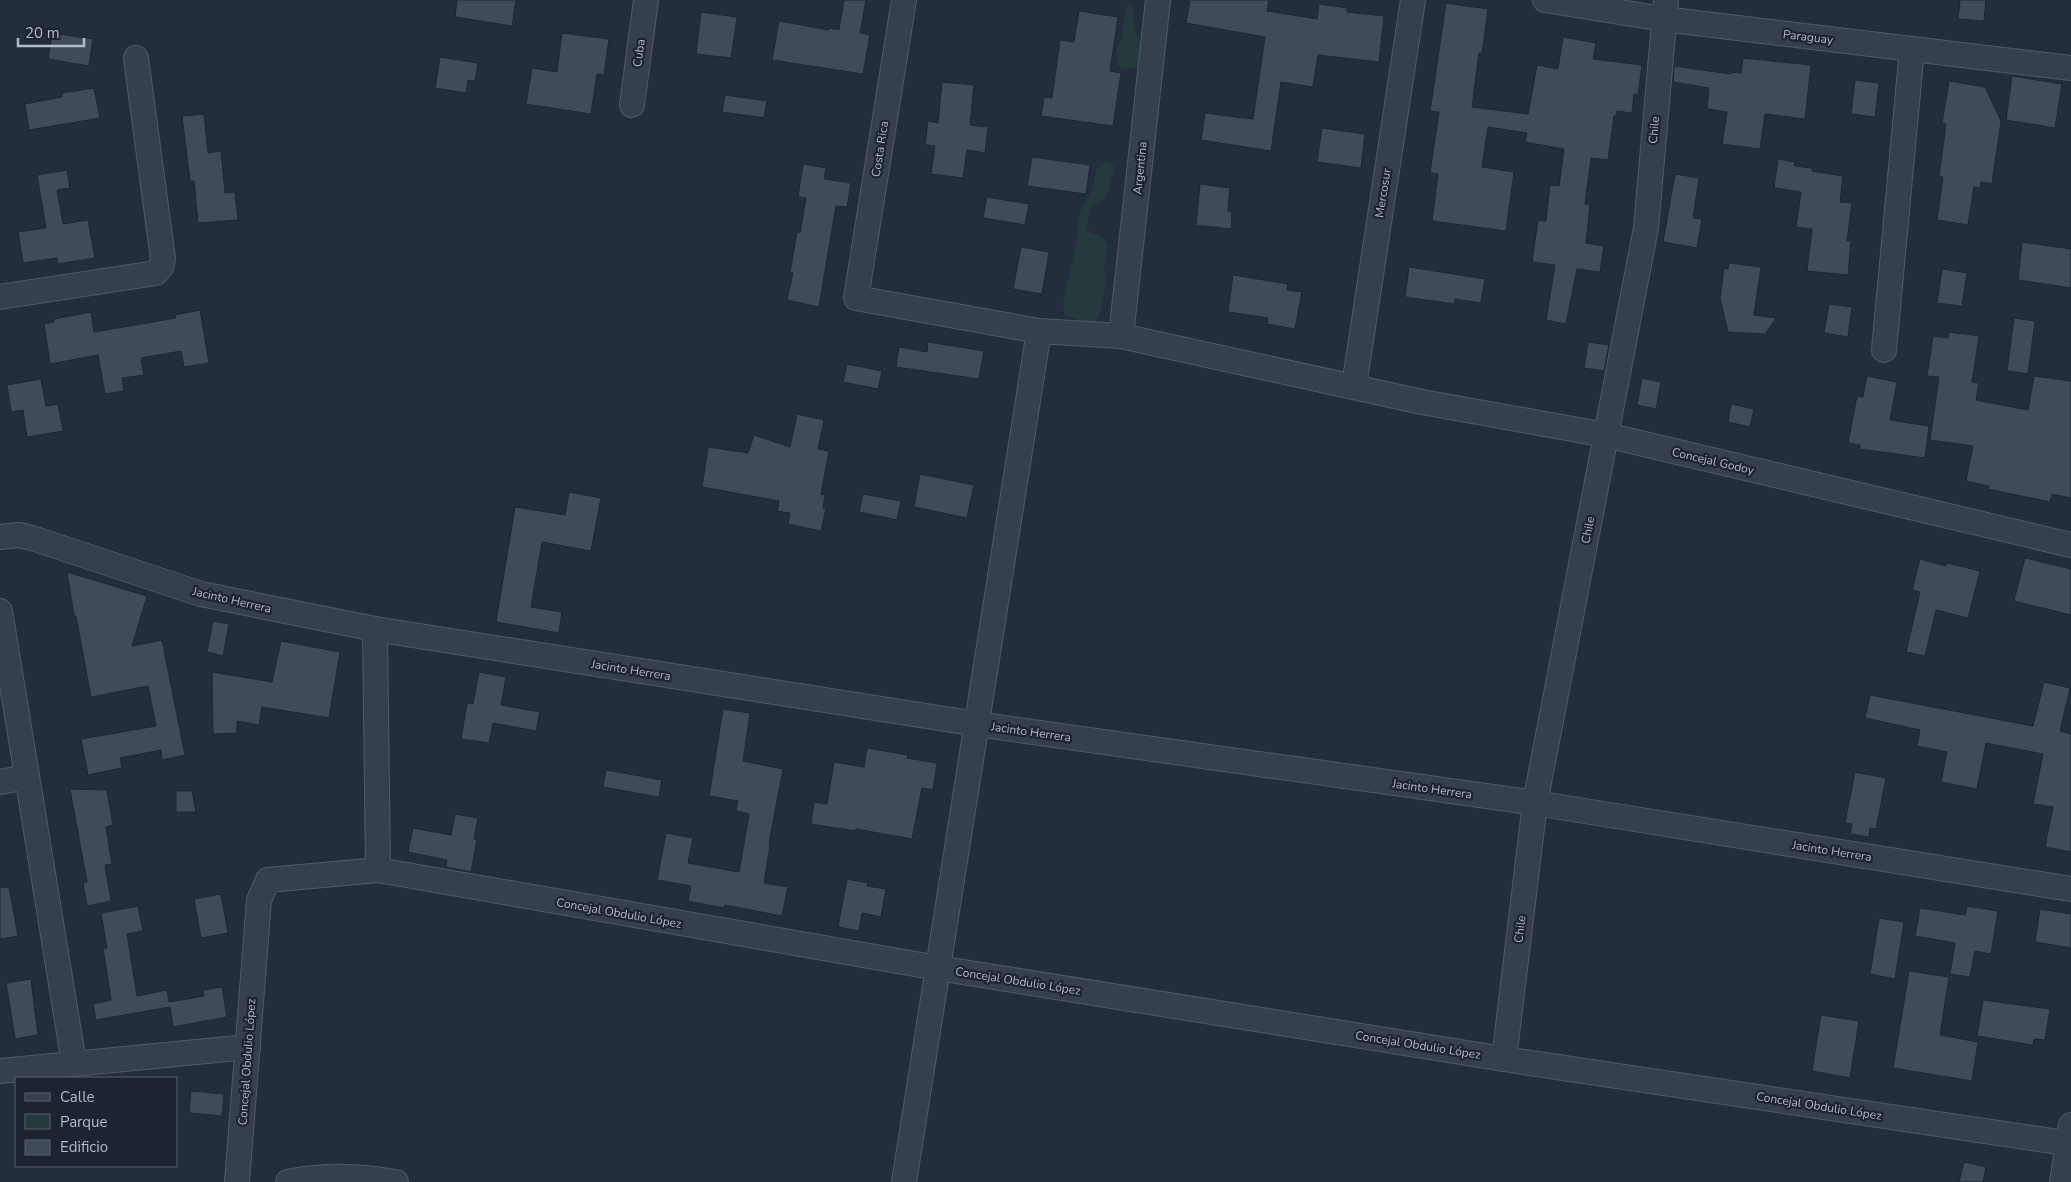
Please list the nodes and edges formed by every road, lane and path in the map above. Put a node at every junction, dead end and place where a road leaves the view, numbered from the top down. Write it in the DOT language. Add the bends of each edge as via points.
graph roads {
  1 [pos="646,0"];
  2 [pos="904,0"];
  3 [pos="1158,0"];
  4 [pos="1413,0"];
  5 [pos="1545,0"];
  6 [pos="1665,9"];
  7 [pos="1912,50"];
  8 [pos="136,58"];
  9 [pos="2071,68"];
  10 [pos="632,105"];
  11 [pos="0,297"];
  12 [pos="856,298"];
  13 [pos="1039,331"];
  14 [pos="1121,336"];
  15 [pos="1884,350"];
  16 [pos="1354,386"];
  17 [pos="1606,435"];
  18 [pos="0,537"];
  19 [pos="2071,545"];
  20 [pos="0,611"];
  21 [pos="375,629"];
  22 [pos="977,724"];
  23 [pos="27,777"];
  24 [pos="0,782"];
  25 [pos="1535,803"];
  26 [pos="378,870"];
  27 [pos="2071,889"];
  28 [pos="938,968"];
  29 [pos="248,1047"];
  30 [pos="1504,1059"];
  31 [pos="74,1063"];
  32 [pos="0,1071"];
  33 [pos="2070,1138"];
  34 [pos="237,1182"];
  35 [pos="288,1182"];
  36 [pos="396,1182"];
  37 [pos="904,1182"];
  38 [pos="2062,1182"];
  1 -- 10 [label="street, Cuba"];
  2 -- 12 [label="street, Costa Rica"];
  3 -- 14 [label="street, Argentina"];
  4 -- 16 [label="street, Mercosur"];
  5 -- 6 [label="street, Paraguay"];
  6 -- 7 [label="street, Paraguay"];
  6 -- 17 [label="street, Chile" via="1646,228"];
  7 -- 9 [label="street, Paraguay"];
  7 -- 15 [label="street"];
  8 -- 11 [label="street" via="163,259 161,267 156,273"];
  12 -- 13 [label="street, Concejal Godoy"];
  13 -- 14 [label="street, Concejal Godoy"];
  13 -- 22 [label="street"];
  14 -- 16 [label="street, Concejal Godoy"];
  16 -- 17 [label="street, Concejal Godoy" via="1513,420"];
  17 -- 19 [label="street, Concejal Godoy"];
  17 -- 25 [label="street, Chile"];
  18 -- 21 [label="street, Jacinto Herrera" via="18,535 32,538 202,594"];
  20 -- 23 [label="street"];
  21 -- 22 [label="street, Jacinto Herrera"];
  21 -- 26 [label="street"];
  22 -- 25 [label="street, Jacinto Herrera"];
  22 -- 28 [label="street"];
  23 -- 24 [label="street"];
  23 -- 31 [label="street"];
  25 -- 27 [label="street, Jacinto Herrera"];
  25 -- 30 [label="street, Chile"];
  26 -- 28 [label="street, Concejal Obdulio López"];
  26 -- 29 [label="street, Concejal Obdulio López" via="268,880 259,900"];
  28 -- 30 [label="street, Concejal Obdulio López"];
  28 -- 37 [label="street"];
  29 -- 31 [label="street"];
  29 -- 34 [label="street, Concejal Obdulio López"];
  30 -- 33 [label="street, Concejal Obdulio López"];
  31 -- 32 [label="street"];
  33 -- 38 [label="street"];
  35 -- 36 [label="street" via="312,1177 354,1176"];
}
